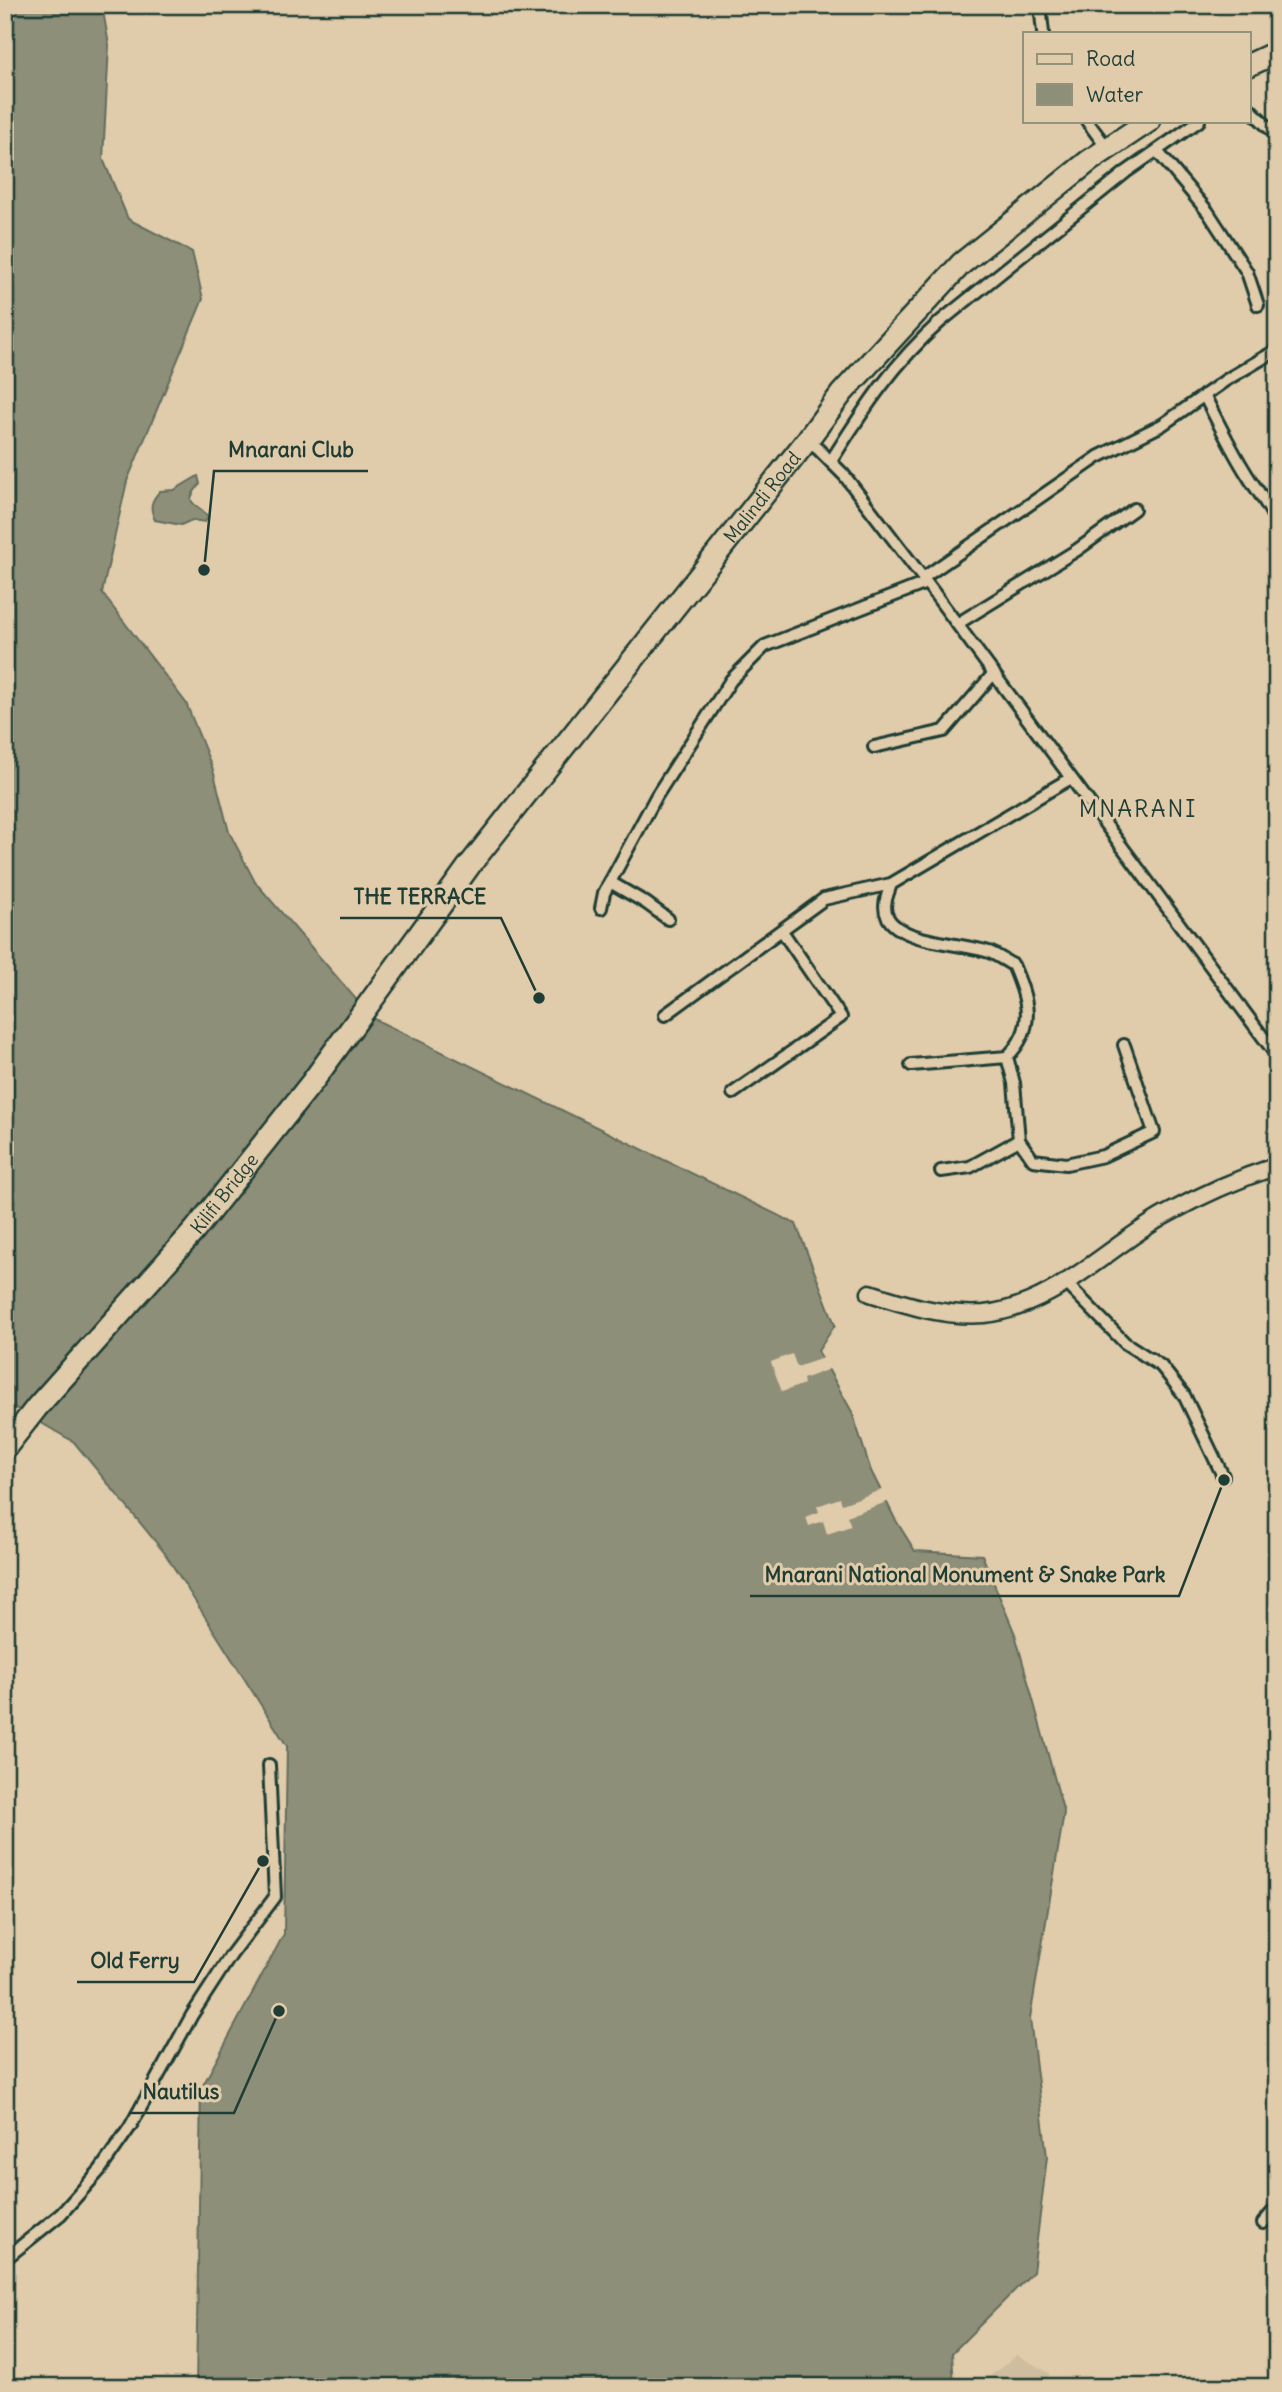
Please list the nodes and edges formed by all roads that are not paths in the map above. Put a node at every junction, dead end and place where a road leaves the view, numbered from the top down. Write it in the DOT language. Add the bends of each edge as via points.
graph roads {
  1 [pos="1040,5"];
  2 [pos="1043,32"];
  3 [pos="1277,52"];
  4 [pos="1250,65"];
  5 [pos="1250,109"];
  6 [pos="1088,122"];
  7 [pos="1147,122"];
  8 [pos="1198,122"];
  9 [pos="1277,136"];
  10 [pos="1107,148"];
  11 [pos="1157,151"];
  12 [pos="1258,305"];
  13 [pos="1277,350"];
  14 [pos="1204,395"];
  15 [pos="808,439"];
  16 [pos="831,461"];
  17 [pos="1134,509"];
  18 [pos="1277,523"];
  19 [pos="925,580"];
  20 [pos="957,624"];
  21 [pos="994,673"];
  22 [pos="874,747"];
  23 [pos="1072,778"];
  24 [pos="610,882"];
  25 [pos="891,884"];
  26 [pos="601,908"];
  27 [pos="668,919"];
  28 [pos="425,925"];
  29 [pos="782,931"];
  30 [pos="665,1015"];
  31 [pos="1124,1045"];
  32 [pos="1277,1056"];
  33 [pos="1007,1057"];
  34 [pos="911,1065"];
  35 [pos="733,1093"];
  36 [pos="1019,1140"];
  37 [pos="1277,1166"];
  38 [pos="941,1171"];
  39 [pos="1065,1282"];
  40 [pos="870,1293"];
  41 [pos="5,1448"];
  42 [pos="1223,1476"];
  43 [pos="269,1765"];
  44 [pos="1277,2207"];
  45 [pos="1263,2223"];
  46 [pos="5,2259"];
  1 -- 2 [label="street"];
  3 -- 4 [label="highway"];
  5 -- 9 [label="street"];
  6 -- 10 [label="street"];
  7 -- 10 [label="highway, Malindi Road"];
  8 -- 11 [label="street"];
  10 -- 15 [label="highway, Malindi Road" via="961,264 842,393"];
  11 -- 12 [label="street" via="1208,212 1247,272"];
  11 -- 16 [label="street" via="914,345 869,400"];
  13 -- 14 [label="street"];
  14 -- 18 [label="street"];
  14 -- 19 [label="street" via="1162,425 1098,457"];
  15 -- 16 [label="street"];
  15 -- 28 [label="highway, Malindi Road"];
  16 -- 19 [label="street"];
  17 -- 20 [label="street"];
  19 -- 20 [label="street"];
  19 -- 24 [label="street" via="765,646 731,680 657,795"];
  20 -- 21 [label="street"];
  21 -- 22 [label="street" via="944,731"];
  21 -- 23 [label="street"];
  23 -- 25 [label="street"];
  23 -- 32 [label="street"];
  24 -- 26 [label="street"];
  24 -- 27 [label="street"];
  25 -- 29 [label="street" via="824,899"];
  25 -- 33 [label="street" via="884,906 893,925 915,936 989,952 1013,965 1029,1009 1016,1047"];
  28 -- 41 [label="highway, Kilifi Bridge" via="313,1081 204,1220"];
  29 -- 30 [label="street"];
  29 -- 35 [label="street" via="841,1017"];
  31 -- 36 [label="street" via="1154,1132 1103,1156 1066,1164 1033,1160"];
  33 -- 34 [label="street"];
  33 -- 36 [label="street"];
  36 -- 38 [label="street" via="970,1167"];
  37 -- 39 [label="street" via="1233,1180 1164,1215"];
  39 -- 40 [label="street" via="1029,1302 983,1314 920,1309"];
  39 -- 42 [label="street" via="1125,1343 1161,1366 1184,1395"];
  43 -- 46 [label="street" via="275,1898 192,2015 130,2127 100,2170 61,2214"];
  44 -- 45 [label="street"];
}
